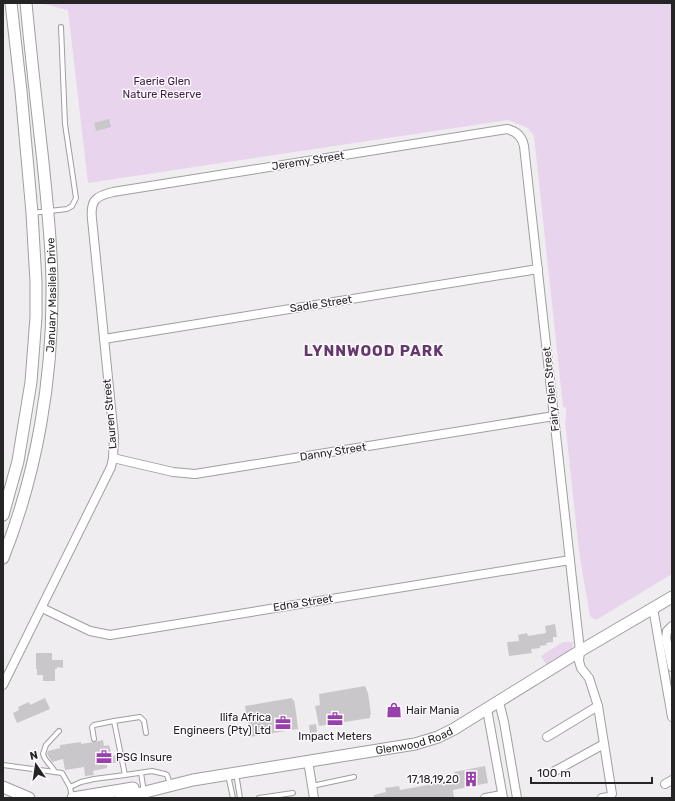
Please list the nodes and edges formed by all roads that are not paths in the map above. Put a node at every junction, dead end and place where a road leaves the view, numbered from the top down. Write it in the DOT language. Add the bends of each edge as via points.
graph roads {
  1 [pos="11,3"];
  2 [pos="26,3"];
  3 [pos="61,27"];
  4 [pos="513,131"];
  5 [pos="104,195"];
  6 [pos="48,211"];
  7 [pos="32,213"];
  8 [pos="538,269"];
  9 [pos="104,339"];
  10 [pos="554,416"];
  11 [pos="113,458"];
  12 [pos="3,515"];
  13 [pos="3,558"];
  14 [pos="570,560"];
  15 [pos="672,597"];
  16 [pos="42,608"];
  17 [pos="653,608"];
  18 [pos="672,626"];
  19 [pos="580,651"];
  20 [pos="672,667"];
  21 [pos="3,685"];
  22 [pos="499,702"];
  23 [pos="598,706"];
  24 [pos="487,709"];
  25 [pos="672,718"];
  26 [pos="114,721"];
  27 [pos="59,731"];
  28 [pos="146,733"];
  29 [pos="547,737"];
  30 [pos="94,739"];
  31 [pos="604,744"];
  32 [pos="308,761"];
  33 [pos="3,766"];
  34 [pos="555,771"];
  35 [pos="55,772"];
  36 [pos="141,773"];
  37 [pos="232,774"];
  38 [pos="124,775"];
  39 [pos="354,777"];
  40 [pos="193,780"];
  41 [pos="169,781"];
  42 [pos="312,786"];
  43 [pos="3,787"];
  44 [pos="140,792"];
  45 [pos="293,793"];
  46 [pos="72,794"];
  47 [pos="502,796"];
  48 [pos="29,798"];
  49 [pos="121,798"];
  50 [pos="233,798"];
  51 [pos="240,798"];
  52 [pos="259,798"];
  53 [pos="314,798"];
  54 [pos="485,798"];
  55 [pos="517,798"];
  56 [pos="602,798"];
  1 -- 7 [label="main road, January Masilela Drive"];
  2 -- 6 [label="main road, January Masilela Drive"];
  3 -- 6 [label="lane" via="65,124 76,198 67,209"];
  4 -- 5 [label="street, Jeremy Street" via="496,130"];
  4 -- 8 [label="street, Fairy Glen Street" via="521,137 524,146"];
  5 -- 9 [label="street, Lauren Street" via="94,202 91,213"];
  6 -- 7 [label="lane"];
  6 -- 13 [label="main road, January Masilela Drive" via="52,287 46,383 38,439 29,476"];
  7 -- 12 [label="main road, January Masilela Drive" via="36,317 31,382 18,461"];
  8 -- 9 [label="street, Sadie Street"];
  8 -- 10 [label="street, Fairy Glen Street"];
  9 -- 11 [label="street, Lauren Street" via="114,437"];
  10 -- 11 [label="street, Danny Street" via="195,474 173,472"];
  10 -- 14 [label="street, Fairy Glen Street"];
  11 -- 16 [label="street, Lauren Street" via="102,486"];
  14 -- 16 [label="street, Edna Street" via="110,634 90,631"];
  14 -- 19 [label="street, Fairy Glen Street"];
  15 -- 17 [label="main road, Glenwood Road"];
  16 -- 21 [label="street, Lauren Street"];
  17 -- 19 [label="main road, Glenwood Road"];
  17 -- 25 [label="street"];
  18 -- 20 [label="street" via="667,631 666,638"];
  19 -- 22 [label="main road, Glenwood Road"];
  19 -- 23 [label="street, Fairy Glen Street" via="581,668 589,678"];
  22 -- 24 [label="main road, Glenwood Road"];
  22 -- 55 [label="street"];
  23 -- 29 [label="street"];
  23 -- 31 [label="street, Fairy Glen Street"];
  24 -- 32 [label="main road, Glenwood Road" via="446,733 426,741"];
  24 -- 47 [label="street"];
  26 -- 28 [label="lane" via="140,717 144,721"];
  26 -- 30 [label="lane" via="94,725"];
  26 -- 38 [label="lane"];
  27 -- 35 [label="lane" via="46,745 43,754"];
  31 -- 34 [label="street"];
  31 -- 56 [label="street, Fairy Glen Street" via="612,794"];
  32 -- 37 [label="main road, Glenwood Road"];
  32 -- 42 [label="street"];
  33 -- 35 [label="lane"];
  35 -- 46 [label="lane" via="62,773"];
  36 -- 38 [label="lane"];
  36 -- 41 [label="lane" via="162,773 167,775"];
  36 -- 44 [label="lane"];
  37 -- 40 [label="main road, Glenwood Road"];
  37 -- 50 [label="lane"];
  37 -- 51 [label="lane"];
  38 -- 46 [label="lane" via="81,782"];
  39 -- 42 [label="lane"];
  40 -- 41 [label="main road, Glenwood Road"];
  40 -- 44 [label="main road, Glenwood Road"];
  41 -- 44 [label="main road, Glenwood Road"];
  42 -- 53 [label="street"];
  43 -- 48 [label="main road"];
  44 -- 46 [label="main road, Glenwood Road"];
  44 -- 49 [label="main road, Glenwood Road"];
  45 -- 52 [label="lane"];
  47 -- 54 [label="street"];
}
